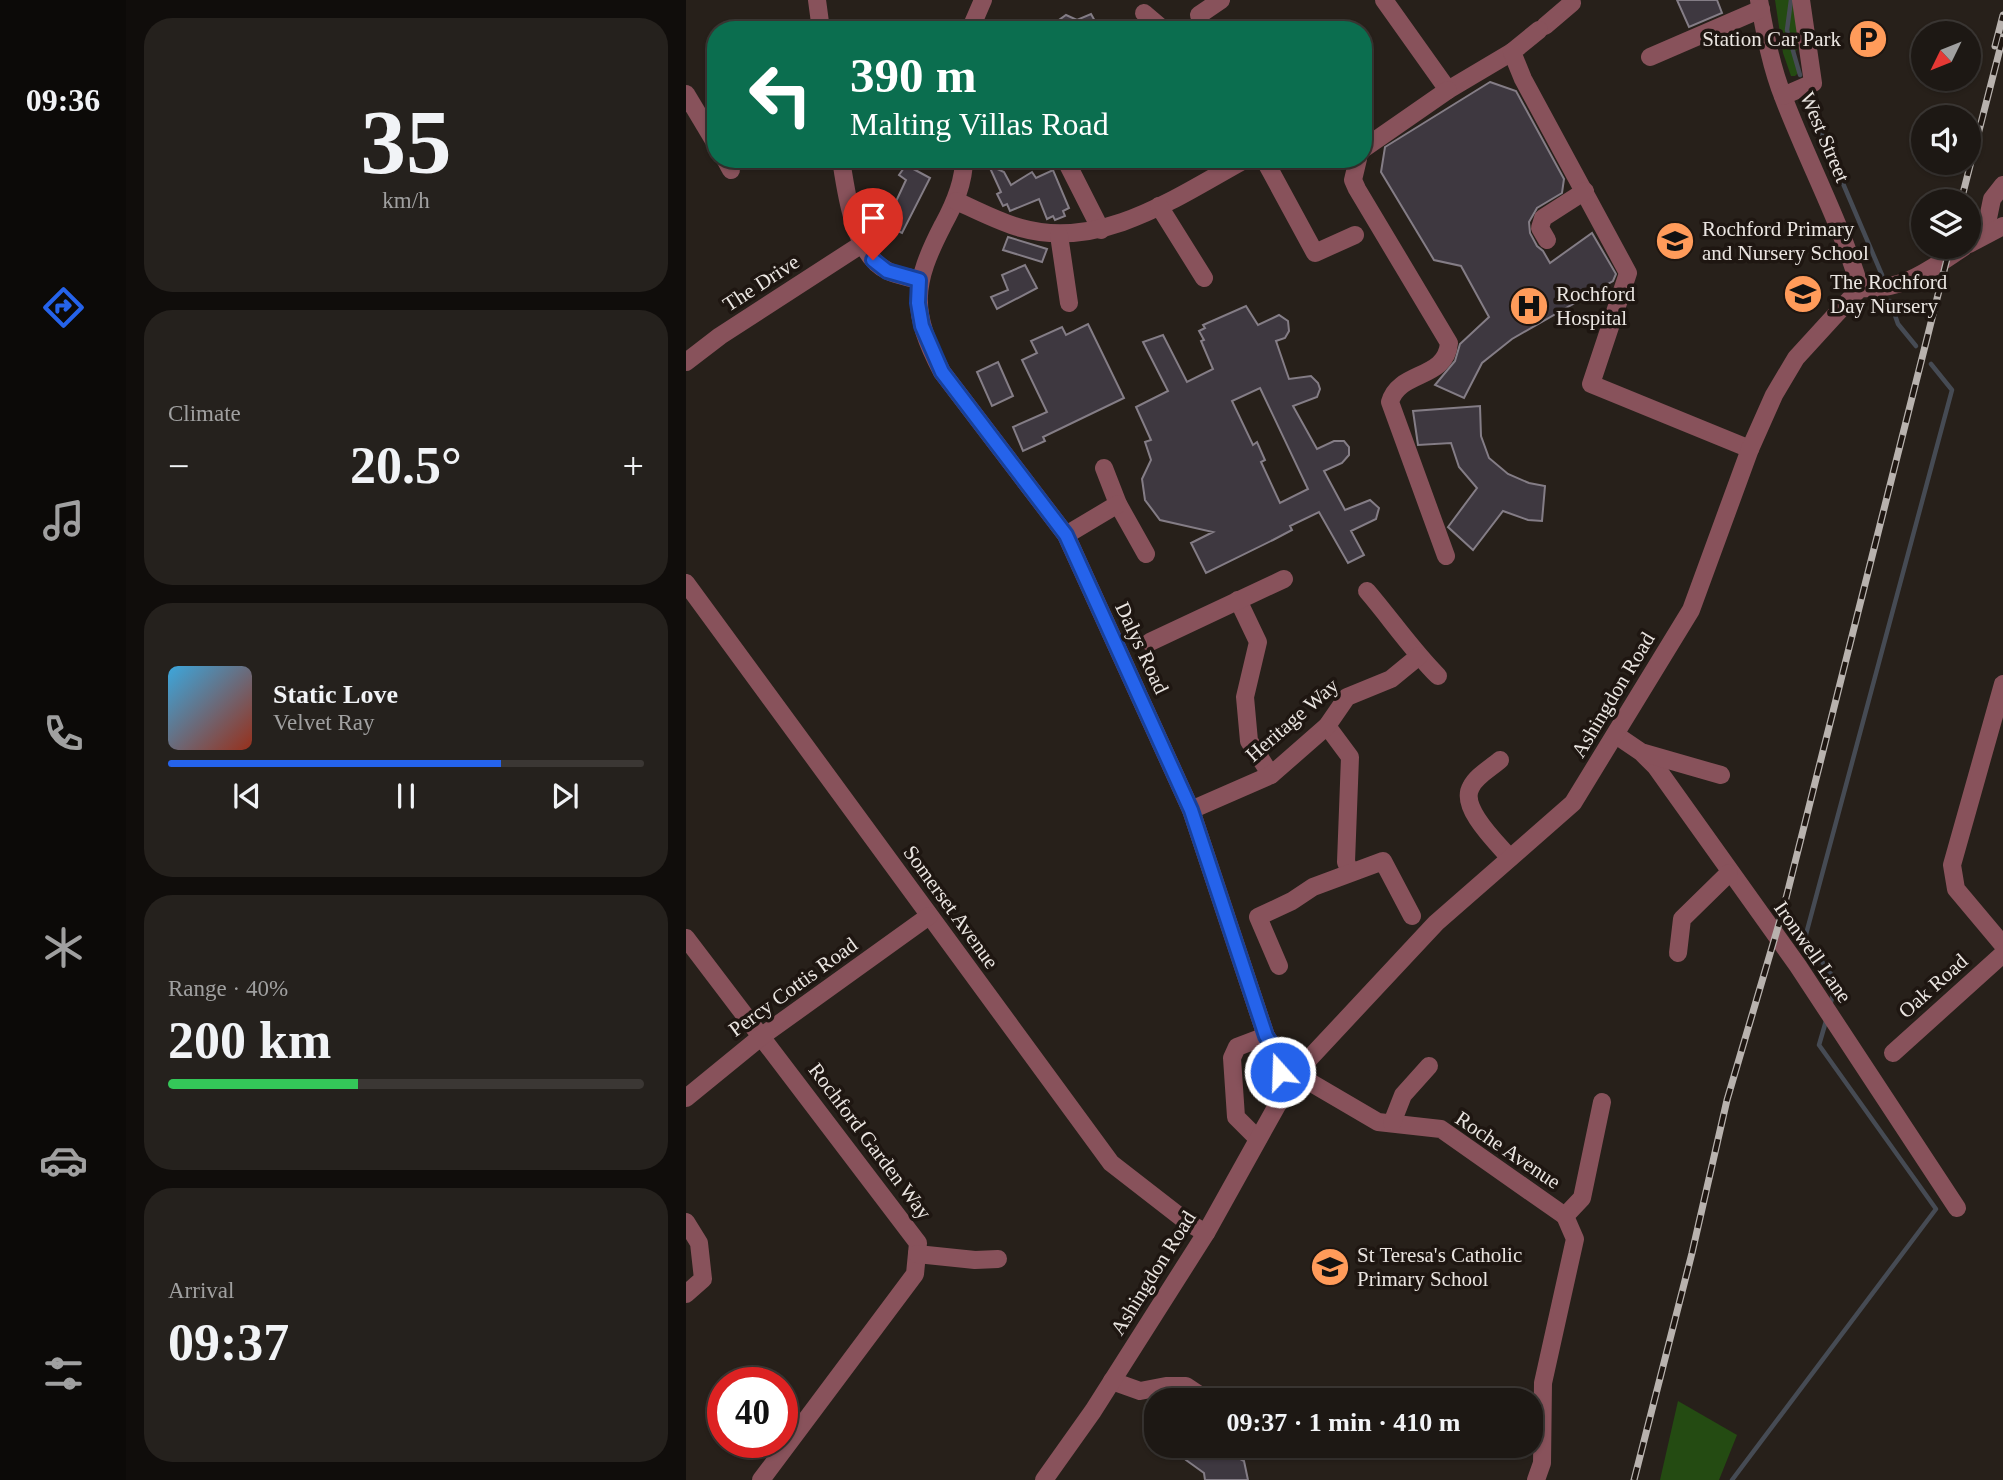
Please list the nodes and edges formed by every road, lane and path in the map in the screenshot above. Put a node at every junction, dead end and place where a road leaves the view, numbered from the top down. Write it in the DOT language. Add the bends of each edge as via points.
graph roads {
  1 [pos="817,0"];
  2 [pos="983,0"];
  3 [pos="1221,0"];
  4 [pos="1384,0"];
  5 [pos="1801,0"];
  6 [pos="1571,1"];
  7 [pos="1760,4"];
  8 [pos="1144,13"];
  9 [pos="1199,15"];
  10 [pos="820,21"];
  11 [pos="974,21"];
  12 [pos="1153,21"];
  13 [pos="1512,52"];
  14 [pos="1650,57"];
  15 [pos="1448,90"];
  16 [pos="686,94"];
  17 [pos="1783,96"];
  18 [pos="707,129"];
  19 [pos="1372,143"];
  20 [pos="843,168"];
  21 [pos="962,168"];
  22 [pos="1070,168"];
  23 [pos="1229,168"];
  24 [pos="1269,168"];
  25 [pos="1356,168"];
  26 [pos="2003,185"];
  27 [pos="1585,191"];
  28 [pos="956,201"];
  29 [pos="1159,206"];
  30 [pos="2003,226"];
  31 [pos="1101,230"];
  32 [pos="1986,233"];
  33 [pos="1059,235"];
  34 [pos="1354,235"];
  35 [pos="1981,236"];
  36 [pos="1547,240"];
  37 [pos="862,244"];
  38 [pos="1945,259"];
  39 [pos="1204,278"];
  40 [pos="919,280"];
  41 [pos="1860,288"];
  42 [pos="1069,303"];
  43 [pos="686,362"];
  44 [pos="1750,449"];
  45 [pos="1104,468"];
  46 [pos="1118,504"];
  47 [pos="1066,535"];
  48 [pos="1146,554"];
  49 [pos="1446,556"];
  50 [pos="1284,579"];
  51 [pos="686,583"];
  52 [pos="1367,591"];
  53 [pos="1238,600"];
  54 [pos="1150,642"];
  55 [pos="1419,656"];
  56 [pos="1438,676"];
  57 [pos="2003,684"];
  58 [pos="1327,726"];
  59 [pos="1616,735"];
  60 [pos="1641,752"];
  61 [pos="1500,760"];
  62 [pos="1271,775"];
  63 [pos="1721,775"];
  64 [pos="1191,810"];
  65 [pos="1510,858"];
  66 [pos="1350,871"];
  67 [pos="1729,873"];
  68 [pos="929,916"];
  69 [pos="1412,916"];
  70 [pos="686,938"];
  71 [pos="2003,945"];
  72 [pos="1678,953"];
  73 [pos="2003,954"];
  74 [pos="1279,965"];
  75 [pos="762,1036"];
  76 [pos="1266,1036"];
  77 [pos="1893,1053"];
  78 [pos="1308,1059"];
  79 [pos="1283,1061"];
  80 [pos="1429,1066"];
  81 [pos="1308,1081"];
  82 [pos="1289,1084"];
  83 [pos="686,1098"];
  84 [pos="1602,1102"];
  85 [pos="1392,1123"];
  86 [pos="1258,1139"];
  87 [pos="1957,1208"];
  88 [pos="1565,1216"];
  89 [pos="686,1222"];
  90 [pos="1206,1233"];
  91 [pos="917,1254"];
  92 [pos="998,1259"];
  93 [pos="686,1294"];
  94 [pos="1112,1381"];
  95 [pos="1156,1388"];
  96 [pos="1189,1388"];
  97 [pos="1144,1390"];
  98 [pos="761,1480"];
  99 [pos="1045,1480"];
  100 [pos="1536,1480"];
  1 -- 10 [label="street"];
  2 -- 11 [label="street"];
  3 -- 9 [label="street"];
  4 -- 15 [label="street"];
  5 -- 17 [label="street" via="1813,83"];
  6 -- 13 [label="street"];
  7 -- 14 [label="street"];
  7 -- 17 [label="street, West Street"];
  8 -- 12 [label="street"];
  13 -- 15 [label="street"];
  13 -- 27 [label="street" via="1522,79"];
  15 -- 19 [label="street"];
  16 -- 18 [label="street"];
  17 -- 41 [label="street, West Street"];
  20 -- 37 [label="street"];
  21 -- 28 [label="street"];
  22 -- 31 [label="street"];
  23 -- 29 [label="street"];
  24 -- 34 [label="street" via="1315,253"];
  25 -- 49 [label="street" via="1353,180 1357,189 1449,343 1441,364 1398,385 1390,402"];
  26 -- 32 [label="street" via="1992,199"];
  27 -- 36 [label="street" via="1543,218 1540,228"];
  27 -- 44 [label="street" via="1628,273 1591,384"];
  28 -- 33 [label="street" via="1020,228"];
  28 -- 40 [label="street"];
  29 -- 31 [label="street"];
  29 -- 39 [label="street"];
  30 -- 32 [label="street"];
  31 -- 33 [label="street"];
  32 -- 35 [label="street"];
  33 -- 42 [label="street"];
  37 -- 40 [label="street" via="887,271"];
  37 -- 43 [label="street, The Drive"];
  38 -- 41 [label="street" via="1917,277 1882,289"];
  40 -- 47 [label="street, Dalys Road" via="922,326 942,372"];
  41 -- 44 [label="street, Ashingdon Road" via="1796,358"];
  44 -- 59 [label="street, Ashingdon Road" via="1691,610"];
  45 -- 46 [label="street"];
  46 -- 47 [label="street"];
  46 -- 48 [label="street"];
  47 -- 64 [label="street, Dalys Road"];
  50 -- 53 [label="street"];
  51 -- 68 [label="street, Somerset Avenue"];
  52 -- 55 [label="street"];
  53 -- 54 [label="street"];
  53 -- 62 [label="street" via="1258,642 1245,697 1249,741"];
  55 -- 56 [label="street"];
  55 -- 58 [label="street, Heritage Way" via="1391,679 1348,697"];
  57 -- 71 [label="street" via="1952,865 1956,889"];
  58 -- 62 [label="street, Heritage Way"];
  58 -- 66 [label="street" via="1350,757 1346,862"];
  59 -- 60 [label="street, Ironwell Lane"];
  59 -- 65 [label="street, Ashingdon Road" via="1573,803"];
  60 -- 63 [label="street"];
  60 -- 67 [label="street, Ironwell Lane"];
  61 -- 65 [label="street" via="1472,784 1468,801"];
  62 -- 64 [label="street, Heritage Way"];
  64 -- 76 [label="street, Dalys Road"];
  65 -- 78 [label="street, Ashingdon Road" via="1436,923"];
  66 -- 69 [label="street" via="1383,861"];
  66 -- 74 [label="street" via="1258,917"];
  67 -- 72 [label="street" via="1682,919"];
  67 -- 87 [label="street, Ironwell Lane" via="1798,967"];
  68 -- 75 [label="street, Percy Cottis Road"];
  68 -- 90 [label="street, Somerset Avenue" via="1111,1163"];
  70 -- 75 [label="street, Rochford Garden Way"];
  73 -- 77 [label="street, Oak Road"];
  75 -- 83 [label="street, Percy Cottis Road"];
  75 -- 91 [label="street, Rochford Garden Way" via="918,1243"];
  76 -- 79 [label="street, Dalys Road"];
  76 -- 86 [label="street" via="1237,1047 1232,1058 1236,1117"];
  78 -- 79 [label="street" via="1295,1054"];
  78 -- 81 [label="street" via="1312,1073"];
  79 -- 82 [label="street" via="1280,1072"];
  80 -- 85 [label="street" via="1403,1095"];
  81 -- 82 [label="street" via="1299,1086"];
  81 -- 85 [label="street, Roche Avenue" via="1378,1122"];
  82 -- 86 [label="street, Ashingdon Road"];
  84 -- 88 [label="street" via="1582,1198"];
  85 -- 88 [label="street, Roche Avenue" via="1441,1129"];
  86 -- 90 [label="street, Ashingdon Road"];
  88 -- 100 [label="street" via="1575,1239 1544,1383 1542,1463"];
  89 -- 93 [label="street" via="699,1243 703,1279"];
  90 -- 94 [label="street, Ashingdon Road"];
  91 -- 92 [label="street"];
  91 -- 98 [label="street, Rochford Garden Way" via="915,1274"];
  94 -- 97 [label="street"];
  94 -- 99 [label="street, Ashingdon Road"];
  95 -- 96 [label="street"];
}
